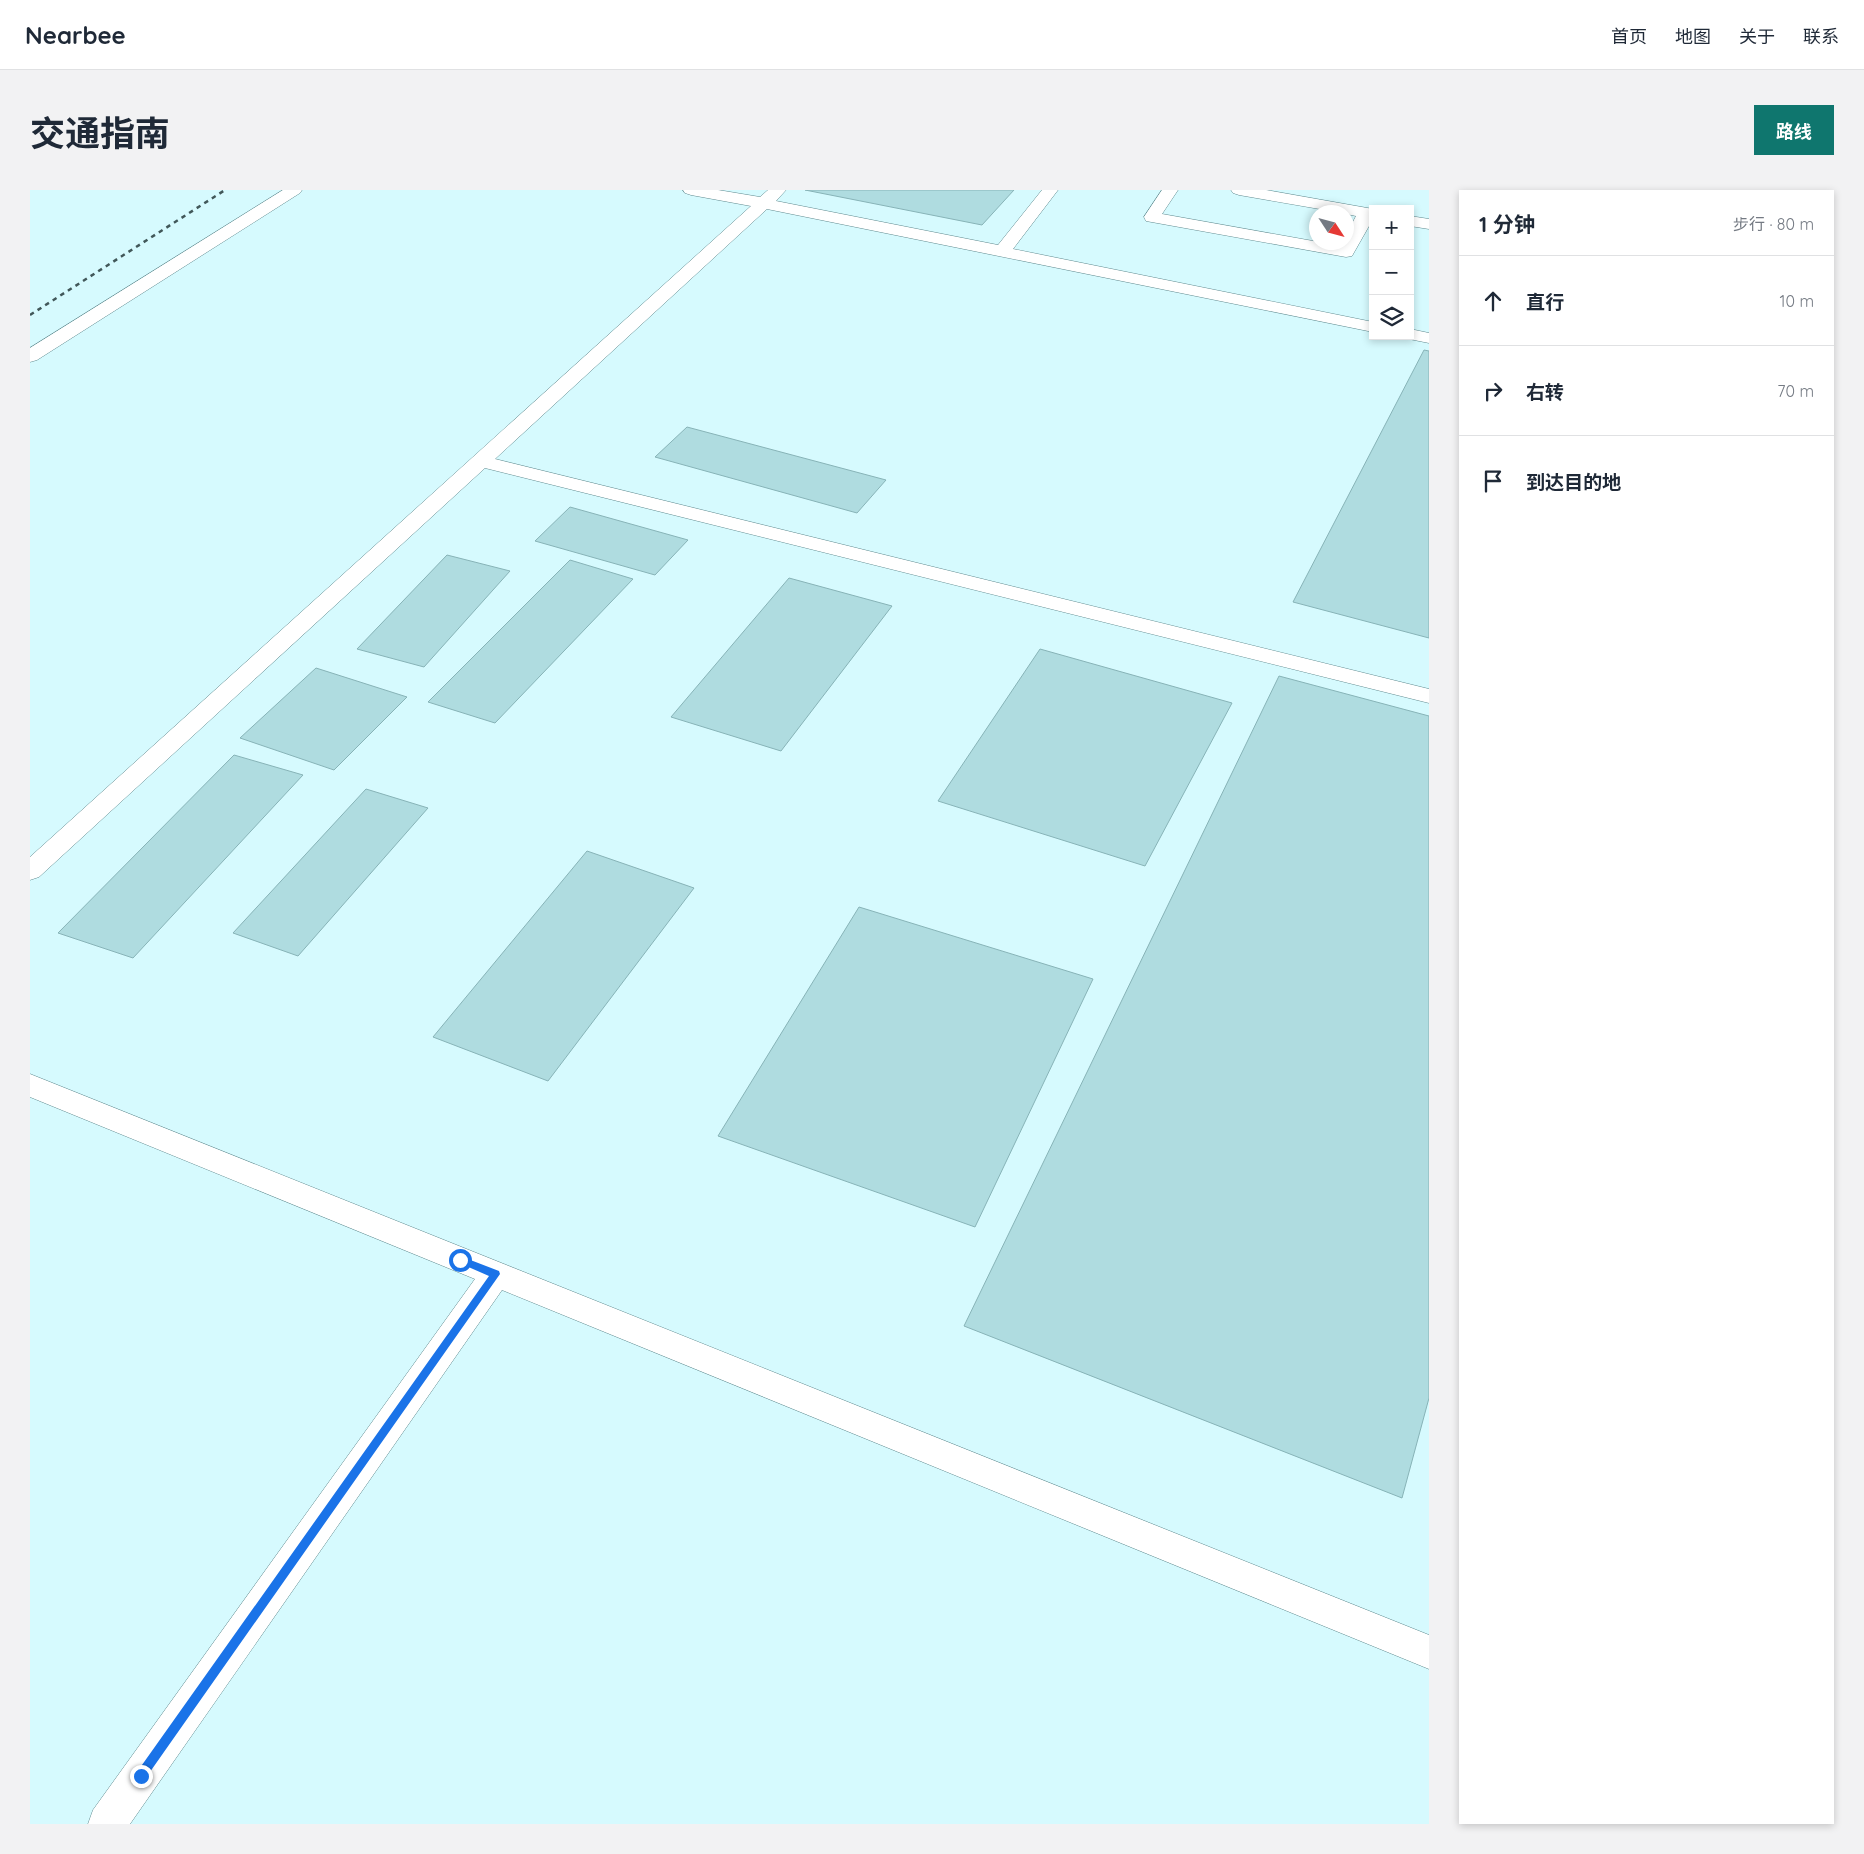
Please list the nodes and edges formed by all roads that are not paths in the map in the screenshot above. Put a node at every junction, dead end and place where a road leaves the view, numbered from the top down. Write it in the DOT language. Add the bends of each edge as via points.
graph roads {
  1 [pos="294,190"];
  2 [pos="691,190"];
  3 [pos="1050,190"];
  4 [pos="1170,190"];
  5 [pos="1239,190"];
  6 [pos="1279,193"];
  7 [pos="771,196"];
  8 [pos="1369,214"];
  9 [pos="1414,222"];
  10 [pos="1429,224"];
  11 [pos="1255,236"];
  12 [pos="1002,251"];
  13 [pos="1369,326"];
  14 [pos="1414,335"];
  15 [pos="1429,338"];
  16 [pos="30,356"];
  17 [pos="480,461"];
  18 [pos="1429,696"];
  19 [pos="30,871"];
  20 [pos="30,1085"];
  21 [pos="496,1274"];
  22 [pos="1429,1652"];
  23 [pos="107,1824"];
  1 -- 16 [label="street"];
  2 -- 7 [label="street"];
  3 -- 12 [label="street"];
  4 -- 11 [label="street" via="1152,217"];
  5 -- 6 [label="street"];
  6 -- 8 [label="street"];
  6 -- 11 [label="street"];
  7 -- 12 [label="street"];
  7 -- 17 [label="street"];
  8 -- 11 [label="street" via="1346,252"];
  9 -- 10 [label="street"];
  12 -- 13 [label="street"];
  14 -- 15 [label="street"];
  17 -- 18 [label="street"];
  17 -- 19 [label="street"];
  20 -- 21 [label="street"];
  21 -- 22 [label="street"];
  21 -- 23 [label="street"];
}
